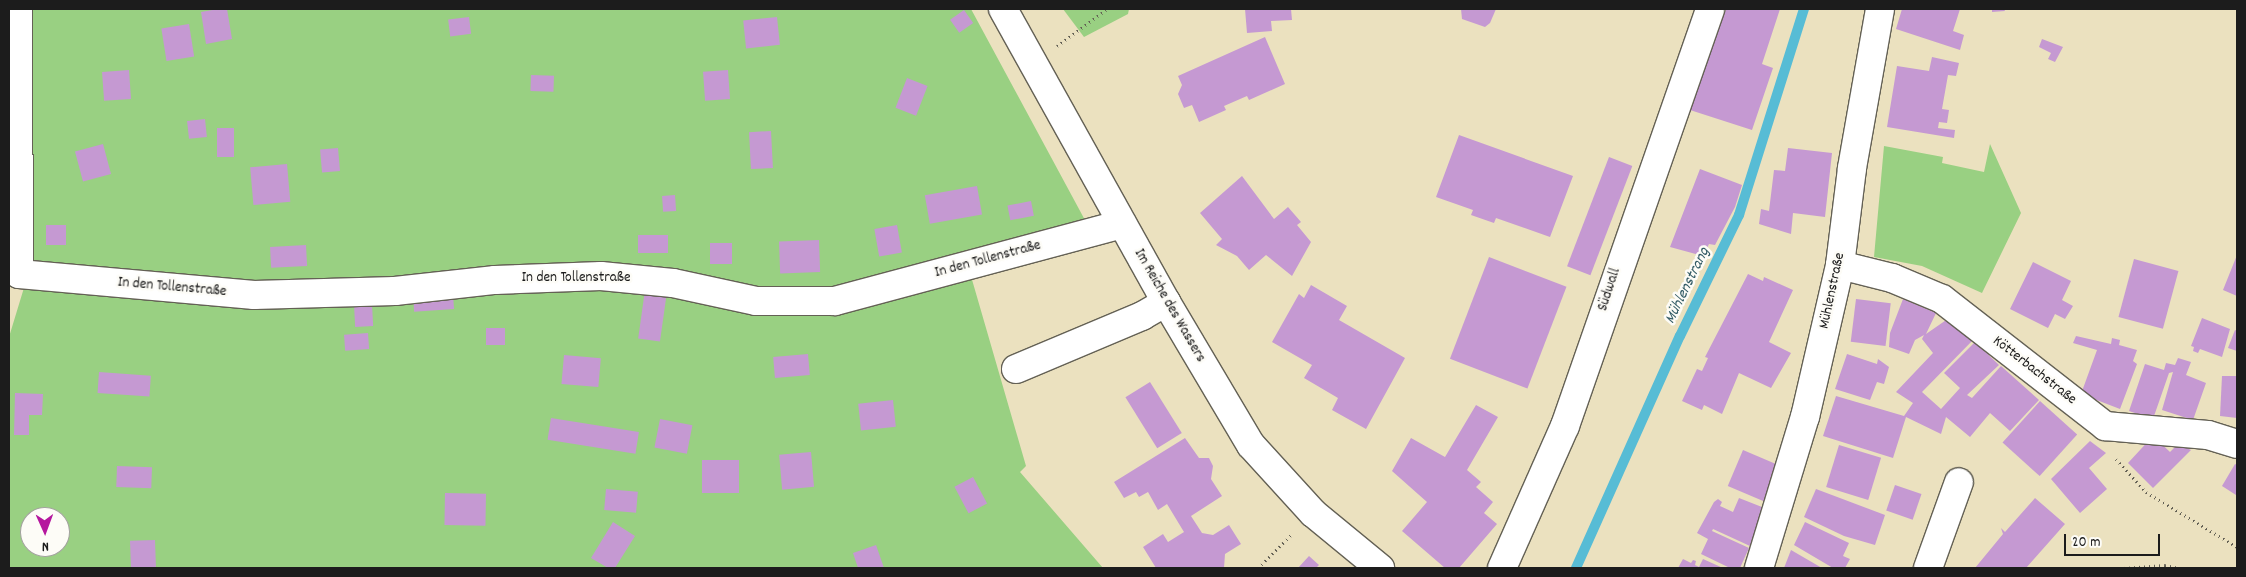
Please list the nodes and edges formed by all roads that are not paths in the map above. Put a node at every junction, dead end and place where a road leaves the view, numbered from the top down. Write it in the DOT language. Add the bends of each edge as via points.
graph roads {
  1 [pos="18,9"];
  2 [pos="1003,9"];
  3 [pos="1710,9"];
  4 [pos="1880,9"];
  5 [pos="1122,224"];
  6 [pos="1840,265"];
  7 [pos="1166,302"];
  8 [pos="1016,369"];
  9 [pos="2237,444"];
  10 [pos="1959,482"];
  11 [pos="1380,568"];
  12 [pos="1502,568"];
  13 [pos="1759,568"];
  14 [pos="1928,568"];
  1 -- 5 [label="street, In den Tollenstraße" via="19,274 254,295 395,291 495,280 602,276 673,282 756,301 835,301"];
  2 -- 5 [label="street, Im Reiche des Wassers"];
  3 -- 12 [label="street, Südwall" via="1565,426"];
  4 -- 6 [label="street, Mühlenstraße" via="1852,168"];
  5 -- 7 [label="street, Im Reiche des Wassers"];
  6 -- 9 [label="street, Kötterbachstraße" via="1892,278 1942,299 2105,426 2208,435"];
  6 -- 13 [label="street, Mühlenstraße" via="1806,417"];
  7 -- 8 [label="street" via="1142,316"];
  7 -- 11 [label="street, Im Reiche des Wassers" via="1251,445 1313,513"];
  10 -- 14 [label="street"];
}
